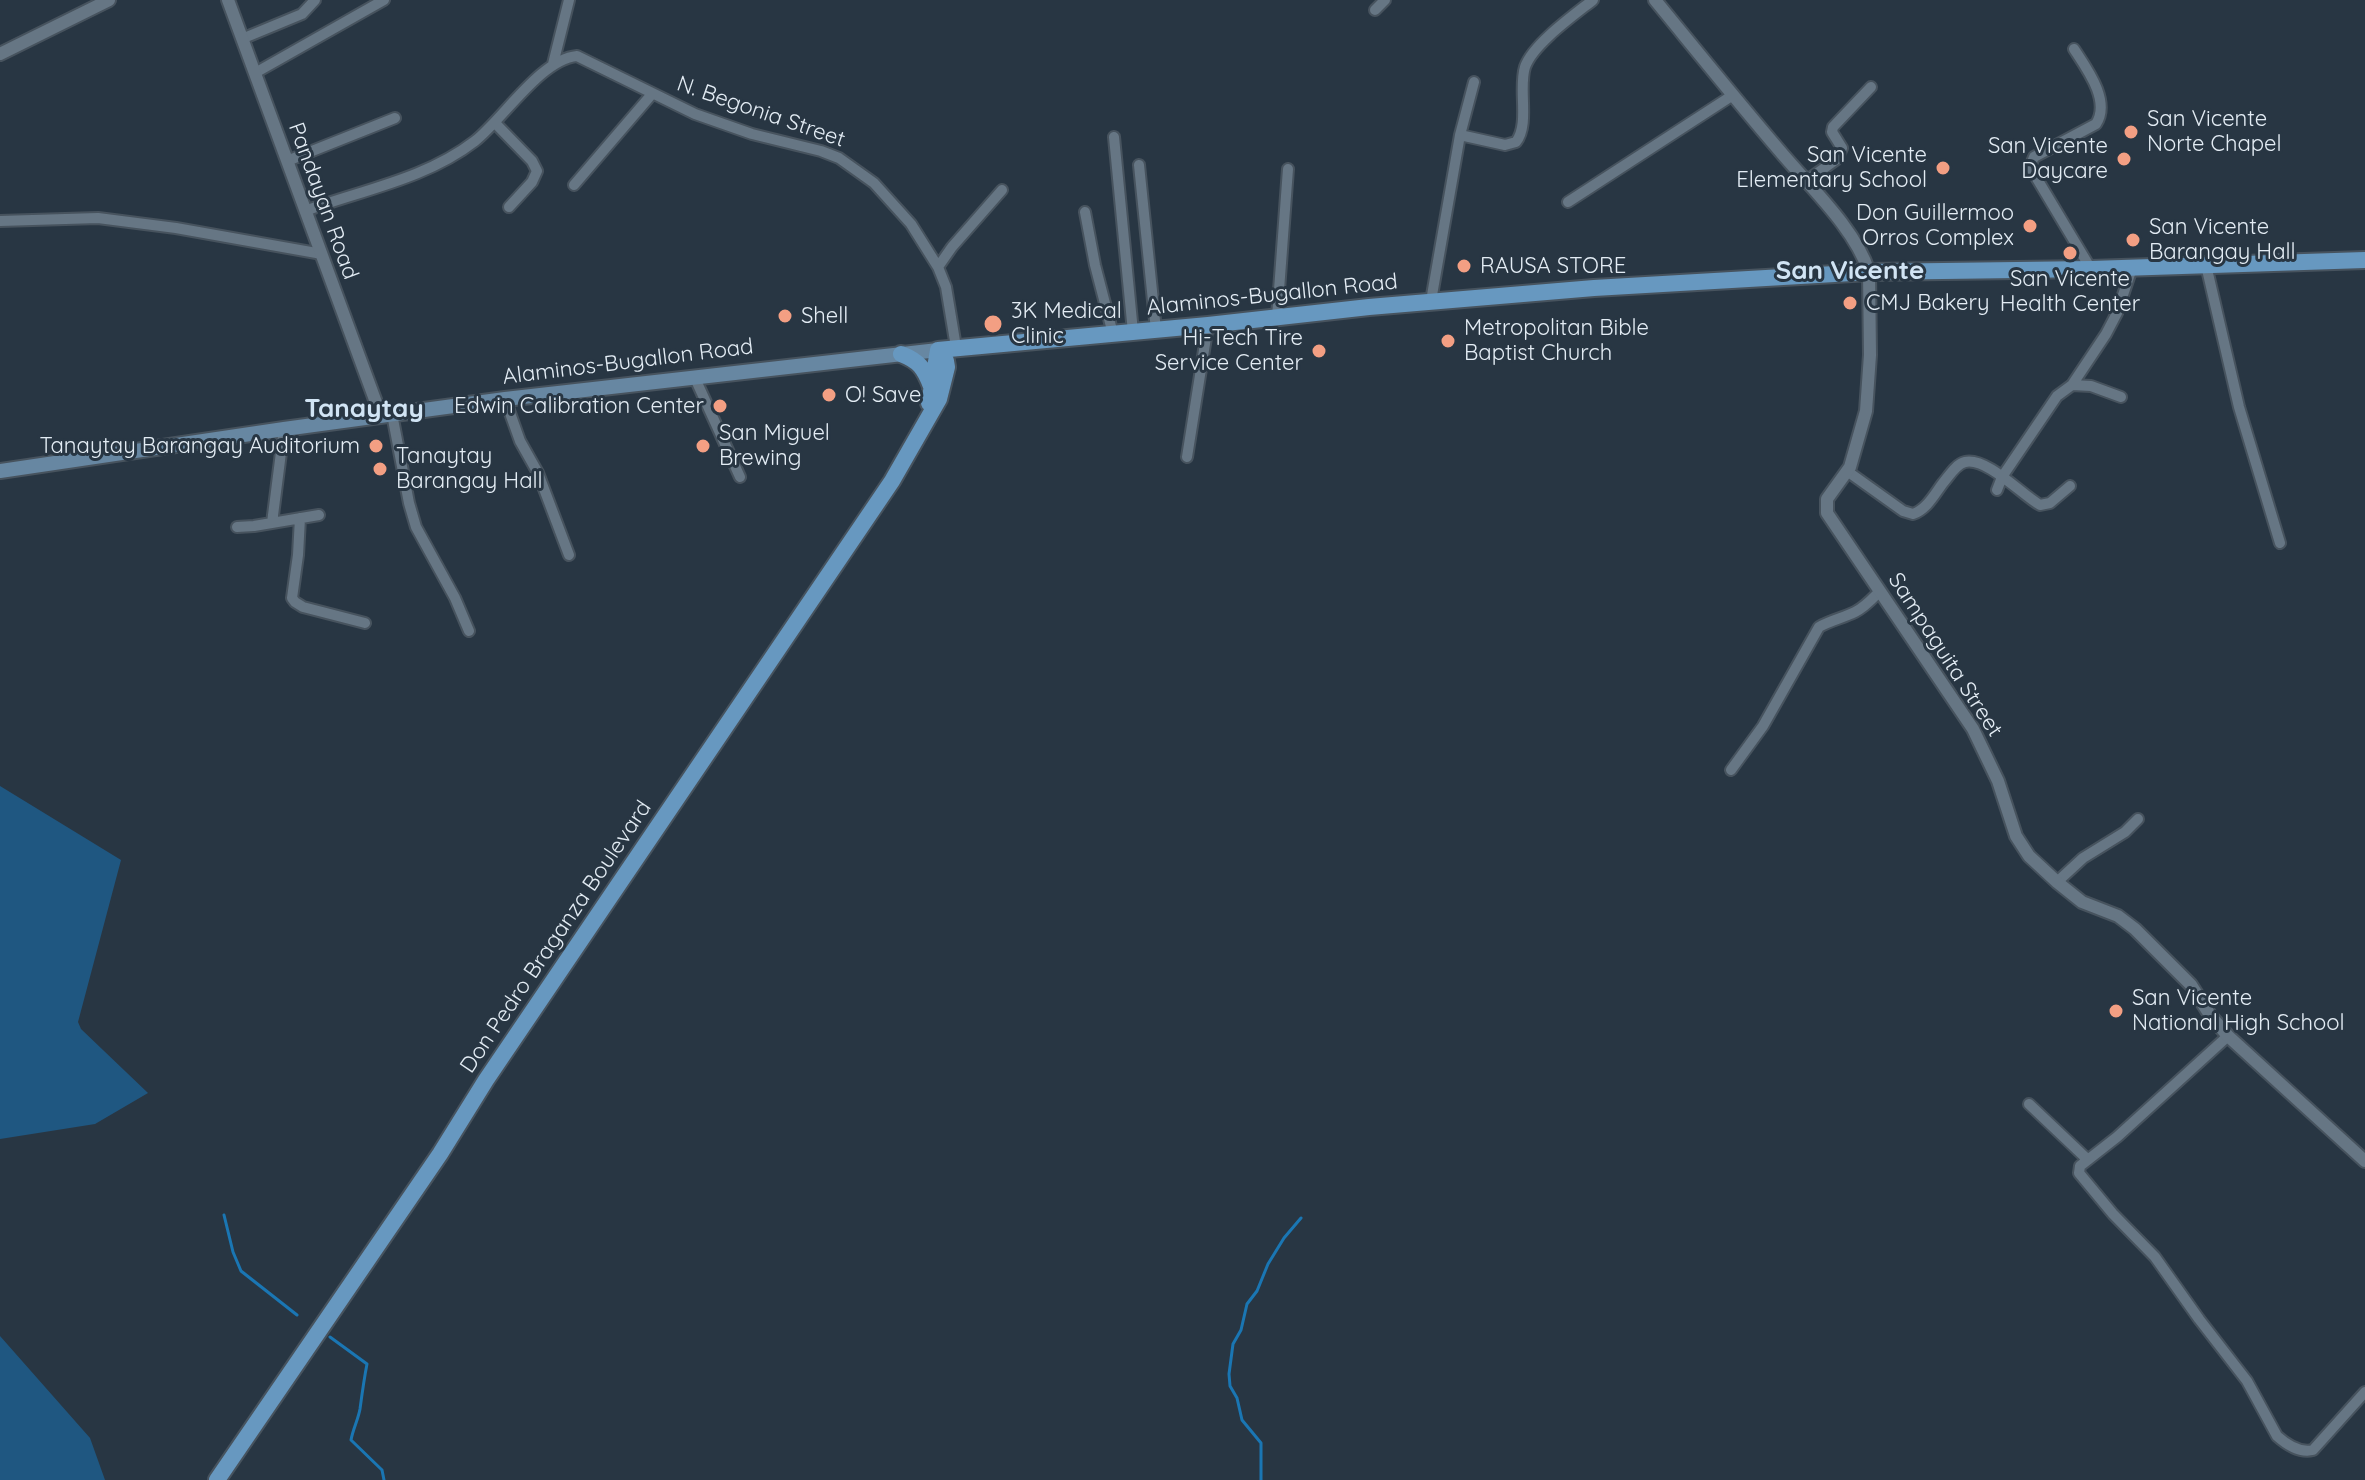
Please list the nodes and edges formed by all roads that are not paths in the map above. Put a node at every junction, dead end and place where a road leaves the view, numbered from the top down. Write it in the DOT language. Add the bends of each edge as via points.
graph roads {
  1 [pos="109,0"];
  2 [pos="228,0"];
  3 [pos="315,0"];
  4 [pos="384,0"];
  5 [pos="569,0"];
  6 [pos="1385,0"];
  7 [pos="1593,0"];
  8 [pos="1655,0"];
  9 [pos="1375,10"];
  10 [pos="244,38"];
  11 [pos="2074,49"];
  12 [pos="0,54"];
  13 [pos="553,64"];
  14 [pos="255,73"];
  15 [pos="1474,82"];
  16 [pos="1871,87"];
  17 [pos="652,94"];
  18 [pos="1733,95"];
  19 [pos="395,118"];
  20 [pos="495,123"];
  21 [pos="1460,135"];
  22 [pos="1114,137"];
  23 [pos="287,161"];
  24 [pos="1139,165"];
  25 [pos="1288,169"];
  26 [pos="1806,181"];
  27 [pos="574,185"];
  28 [pos="1002,190"];
  29 [pos="1568,202"];
  30 [pos="509,207"];
  31 [pos="305,211"];
  32 [pos="1085,212"];
  33 [pos="0,221"];
  34 [pos="322,254"];
  35 [pos="2365,260"];
  36 [pos="2206,265"];
  37 [pos="938,267"];
  38 [pos="2132,268"];
  39 [pos="2091,269"];
  40 [pos="1869,272"];
  41 [pos="1431,301"];
  42 [pos="1277,317"];
  43 [pos="1208,325"];
  44 [pos="1156,330"];
  45 [pos="1133,332"];
  46 [pos="1113,334"];
  47 [pos="962,347"];
  48 [pos="938,350"];
  49 [pos="901,354"];
  50 [pos="694,376"];
  51 [pos="2072,385"];
  52 [pos="935,393"];
  53 [pos="2121,397"];
  54 [pos="505,399"];
  55 [pos="386,415"];
  56 [pos="284,429"];
  57 [pos="1187,457"];
  58 [pos="0,471"];
  59 [pos="1847,471"];
  60 [pos="740,477"];
  61 [pos="2002,477"];
  62 [pos="2070,486"];
  63 [pos="1997,490"];
  64 [pos="319,515"];
  65 [pos="300,518"];
  66 [pos="272,523"];
  67 [pos="237,527"];
  68 [pos="2280,543"];
  69 [pos="569,555"];
  70 [pos="1880,591"];
  71 [pos="365,623"];
  72 [pos="469,631"];
  73 [pos="1731,770"];
  74 [pos="2138,819"];
  75 [pos="2057,882"];
  76 [pos="2228,1036"];
  77 [pos="2029,1104"];
  78 [pos="2087,1159"];
  79 [pos="2365,1161"];
  80 [pos="2365,1392"];
  81 [pos="217,1480"];
  1 -- 12 [label="street"];
  2 -- 10 [label="street, Pandayan Road"];
  3 -- 10 [label="street" via="302,14"];
  4 -- 14 [label="street"];
  5 -- 13 [label="street"];
  6 -- 9 [label="street"];
  7 -- 21 [label="street" via="1528,61 1522,129 1516,142 1505,145"];
  8 -- 18 [label="street"];
  10 -- 14 [label="street, Pandayan Road"];
  11 -- 39 [label="street" via="2102,103 2102,114 2096,124 2034,157 2030,167"];
  13 -- 17 [label="street, N. Begonia Street" via="584,58"];
  13 -- 20 [label="street"];
  14 -- 23 [label="street, Pandayan Road"];
  15 -- 21 [label="street"];
  16 -- 26 [label="street" via="1833,127 1841,155"];
  17 -- 27 [label="street"];
  17 -- 37 [label="street, N. Begonia Street" via="713,120 839,158 893,202"];
  18 -- 26 [label="street"];
  18 -- 29 [label="street"];
  19 -- 23 [label="street"];
  20 -- 30 [label="street" via="536,168 535,178"];
  20 -- 31 [label="street" via="454,156 426,170"];
  21 -- 41 [label="street"];
  22 -- 45 [label="street"];
  23 -- 31 [label="street, Pandayan Road"];
  24 -- 44 [label="street"];
  25 -- 42 [label="street"];
  26 -- 40 [label="street" via="1840,222"];
  28 -- 37 [label="street"];
  31 -- 34 [label="street, Pandayan Road"];
  32 -- 46 [label="street"];
  33 -- 34 [label="street" via="98,218"];
  34 -- 55 [label="street, Pandayan Road"];
  35 -- 36 [label="main road, Alaminos-Bugallon Road"];
  36 -- 38 [label="main road, Alaminos-Bugallon Road"];
  36 -- 68 [label="street" via="2239,407"];
  37 -- 47 [label="street, N. Begonia Street"];
  38 -- 39 [label="main road, Alaminos-Bugallon Road"];
  38 -- 51 [label="street" via="2117,313"];
  39 -- 40 [label="main road, Alaminos-Bugallon Road"];
  40 -- 41 [label="main road, Alaminos-Bugallon Road"];
  40 -- 59 [label="street, Sampaguita Street" via="1866,411"];
  41 -- 42 [label="main road, Alaminos-Bugallon Road"];
  42 -- 43 [label="main road, Alaminos-Bugallon Road"];
  43 -- 44 [label="main road, Alaminos-Bugallon Road"];
  43 -- 57 [label="street"];
  44 -- 45 [label="main road, Alaminos-Bugallon Road"];
  45 -- 46 [label="main road, Alaminos-Bugallon Road"];
  46 -- 47 [label="main road, Alaminos-Bugallon Road"];
  47 -- 48 [label="main road, Alaminos-Bugallon Road"];
  47 -- 52 [label="main road"];
  48 -- 49 [label="main road, Alaminos-Bugallon Road"];
  48 -- 52 [label="main road, Don Pedro Braganza Boulevard"];
  49 -- 50 [label="main road, Alaminos-Bugallon Road"];
  49 -- 52 [label="main road" via="917,360"];
  50 -- 54 [label="main road, Alaminos-Bugallon Road"];
  50 -- 60 [label="street"];
  51 -- 53 [label="street"];
  51 -- 61 [label="street" via="2057,396"];
  52 -- 81 [label="main road, Don Pedro Braganza Boulevard" via="914,446 884,493"];
  54 -- 55 [label="main road, Alaminos-Bugallon Road"];
  54 -- 69 [label="street"];
  55 -- 56 [label="main road, Alaminos-Bugallon Road"];
  55 -- 72 [label="street" via="416,527"];
  56 -- 58 [label="main road, Alaminos-Bugallon Road"];
  56 -- 66 [label="street"];
  59 -- 61 [label="street" via="1913,514 1964,462"];
  59 -- 70 [label="street, Sampaguita Street" via="1827,499 1827,513"];
  61 -- 62 [label="street" via="2040,505"];
  61 -- 63 [label="street"];
  64 -- 65 [label="street"];
  65 -- 66 [label="street"];
  65 -- 71 [label="street" via="292,598 303,607"];
  66 -- 67 [label="street"];
  70 -- 73 [label="street" via="1852,614 1819,627 1763,726"];
  70 -- 75 [label="street, Sampaguita Street" via="1983,746 2016,836"];
  74 -- 75 [label="street"];
  75 -- 76 [label="street, Sampaguita Street" via="2082,902 2135,929 2191,985"];
  76 -- 78 [label="street"];
  76 -- 79 [label="street, Sampaguita Street"];
  77 -- 78 [label="street"];
  78 -- 80 [label="street" via="2079,1169 2082,1178 2155,1257 2247,1381 2277,1436 2302,1451 2313,1450"];
}
